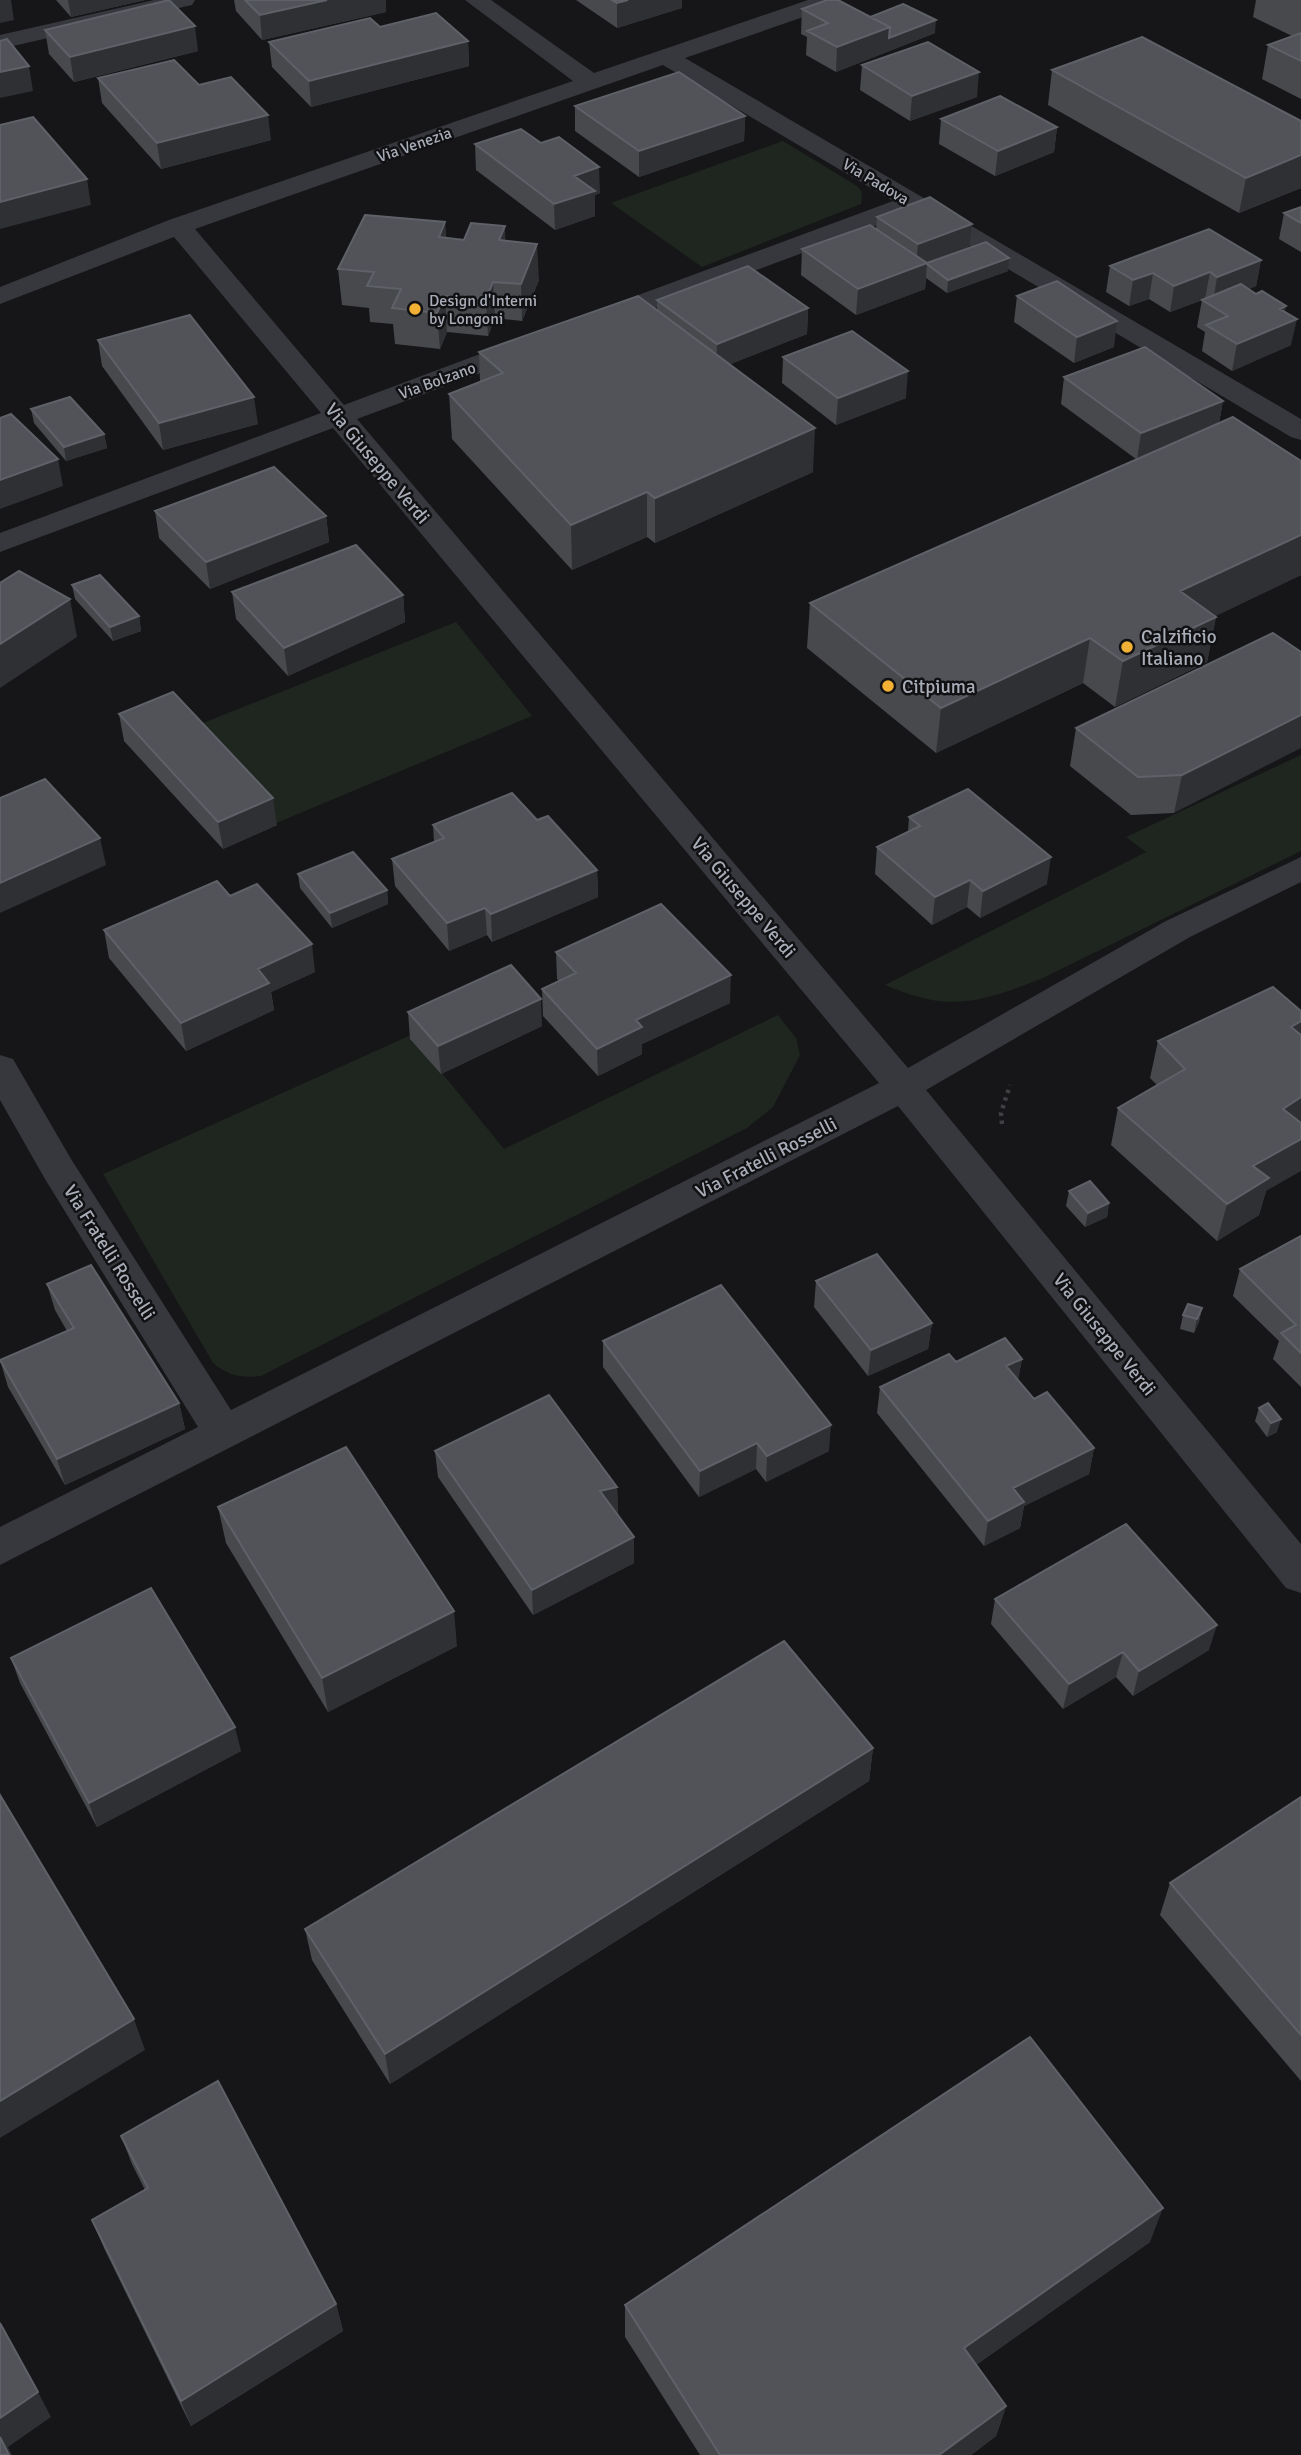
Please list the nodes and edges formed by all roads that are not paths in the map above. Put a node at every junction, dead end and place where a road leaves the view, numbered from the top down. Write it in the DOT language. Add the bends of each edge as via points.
graph roads {
  1 [pos="184,0"];
  2 [pos="476,0"];
  3 [pos="830,0"];
  4 [pos="0,42"];
  5 [pos="668,58"];
  6 [pos="593,83"];
  7 [pos="913,203"];
  8 [pos="178,225"];
  9 [pos="0,296"];
  10 [pos="574,329"];
  11 [pos="547,338"];
  12 [pos="338,416"];
  13 [pos="1301,431"];
  14 [pos="0,543"];
  15 [pos="1301,868"];
  16 [pos="0,1068"];
  17 [pos="903,1087"];
  18 [pos="224,1433"];
  19 [pos="0,1548"];
  20 [pos="1301,1575"];
  1 -- 4 [label="street"];
  2 -- 6 [label="street"];
  3 -- 5 [label="street, Via Venezia"];
  5 -- 6 [label="street, Via Venezia"];
  5 -- 7 [label="street, Via Padova"];
  6 -- 8 [label="street, Via Venezia"];
  7 -- 10 [label="street"];
  7 -- 13 [label="street, Via Padova"];
  8 -- 9 [label="street, Via Venezia"];
  8 -- 12 [label="street, Via Giuseppe Verdi"];
  11 -- 12 [label="street, Via Bolzano"];
  12 -- 14 [label="street, Via Bolzano"];
  12 -- 17 [label="street, Via Giuseppe Verdi"];
  15 -- 17 [label="street, Via Fratelli Rosselli" via="1178,929"];
  16 -- 18 [label="street, Via Fratelli Rosselli"];
  17 -- 18 [label="street, Via Fratelli Rosselli"];
  17 -- 20 [label="street, Via Giuseppe Verdi"];
  18 -- 19 [label="street, Via Fratelli Rosselli"];
}
